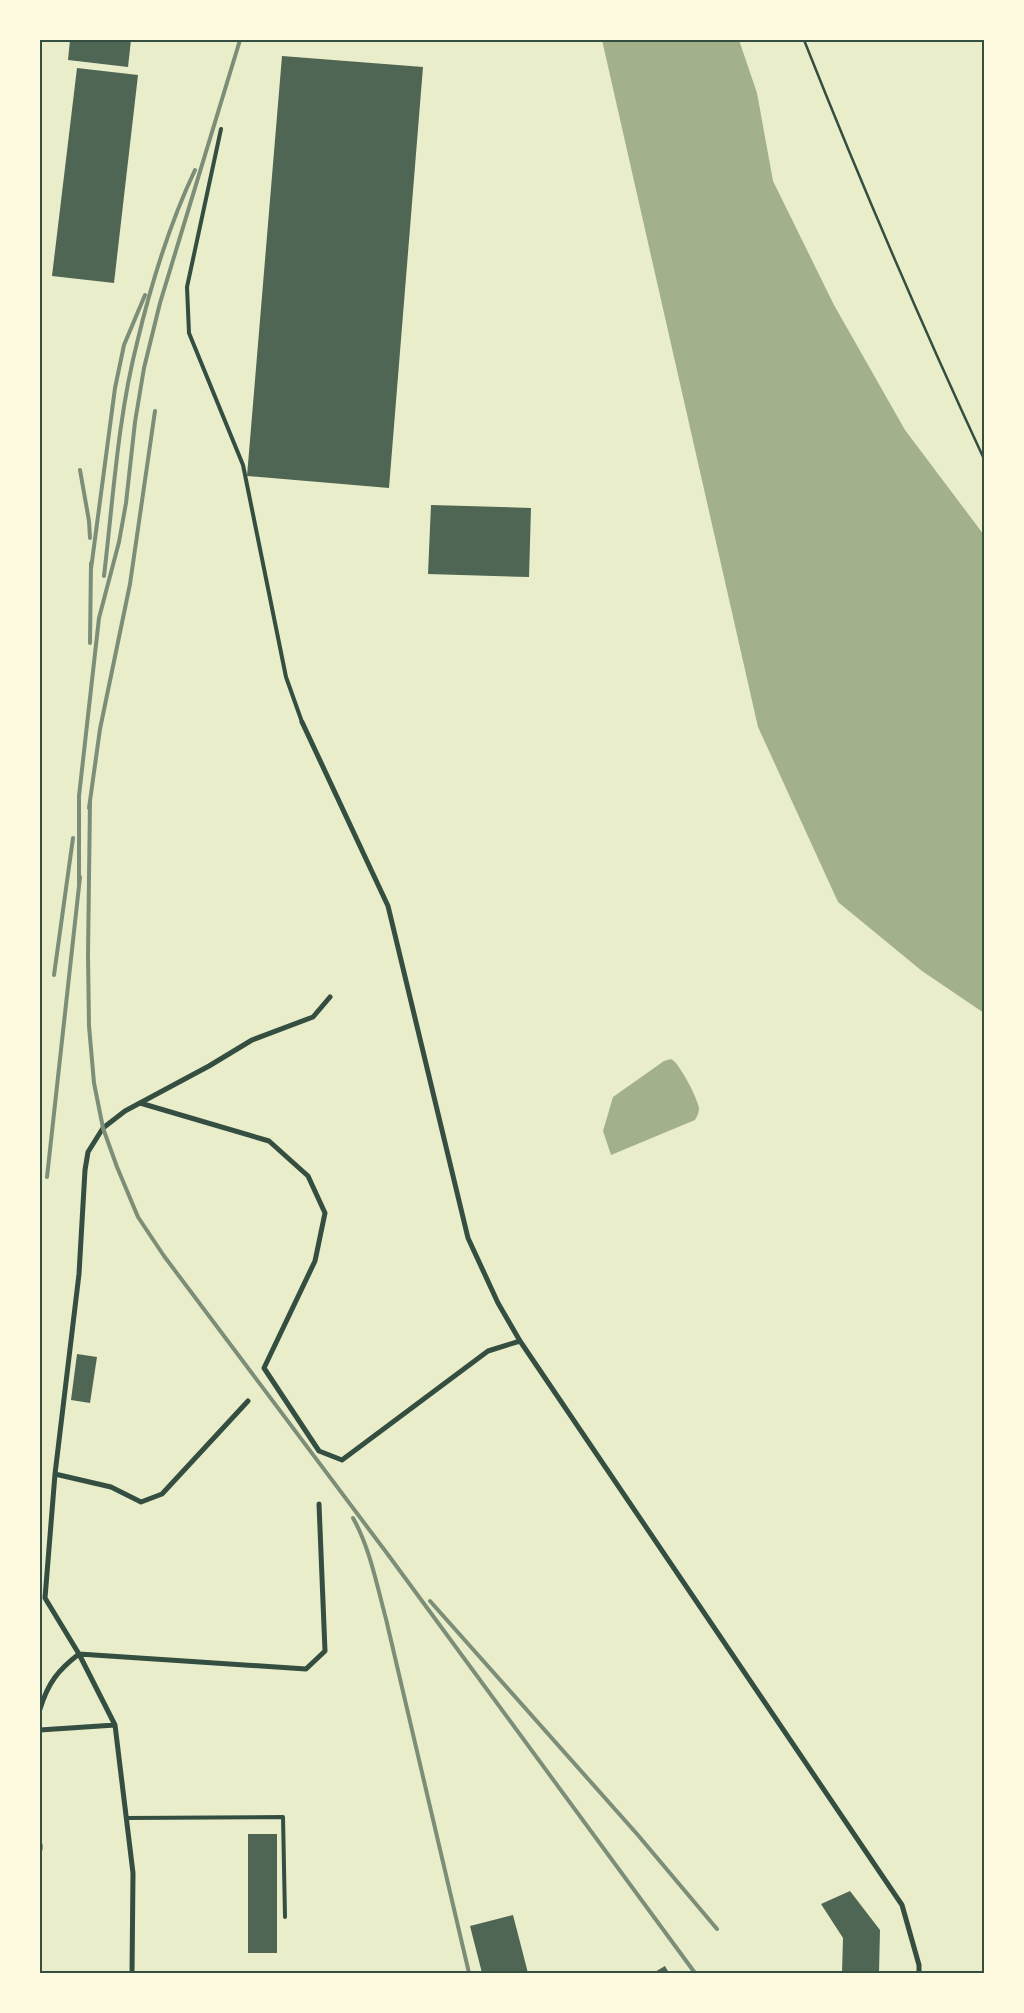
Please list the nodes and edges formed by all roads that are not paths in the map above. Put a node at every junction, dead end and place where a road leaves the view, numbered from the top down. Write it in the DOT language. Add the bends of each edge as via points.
graph roads {
  1 [pos="221,129"];
  2 [pos="302,722"];
  3 [pos="330,997"];
  4 [pos="140,1103"];
  5 [pos="520,1341"];
  6 [pos="248,1401"];
  7 [pos="55,1474"];
  8 [pos="319,1504"];
  9 [pos="79,1654"];
  10 [pos="40,1709"];
  11 [pos="115,1725"];
  12 [pos="40,1730"];
  13 [pos="126,1818"];
  14 [pos="40,1845"];
  15 [pos="40,1849"];
  16 [pos="285,1918"];
  17 [pos="132,1973"];
  18 [pos="919,1973"];
  1 -- 2 [label="lane" via="187,288 189,333 243,465 286,677"];
  2 -- 5 [label="street" via="388,906 468,1238 498,1303"];
  3 -- 4 [label="street" via="313,1017 252,1040"];
  4 -- 5 [label="street" via="269,1141 308,1176 325,1214 315,1261 264,1368 319,1450 342,1460 488,1351"];
  4 -- 7 [label="street" via="103,1128 88,1152 79,1274"];
  5 -- 18 [label="street" via="902,1905 920,1965"];
  6 -- 7 [label="street" via="162,1494 141,1502 111,1487"];
  7 -- 9 [label="street" via="45,1598"];
  8 -- 9 [label="street" via="325,1651 306,1668"];
  9 -- 10 [label="street" via="61,1668 44,1694"];
  9 -- 11 [label="street"];
  11 -- 12 [label="street"];
  11 -- 13 [label="street"];
  13 -- 16 [label="lane" via="283,1817"];
  13 -- 17 [label="street" via="133,1873"];
  14 -- 15 [label="street"];
}
